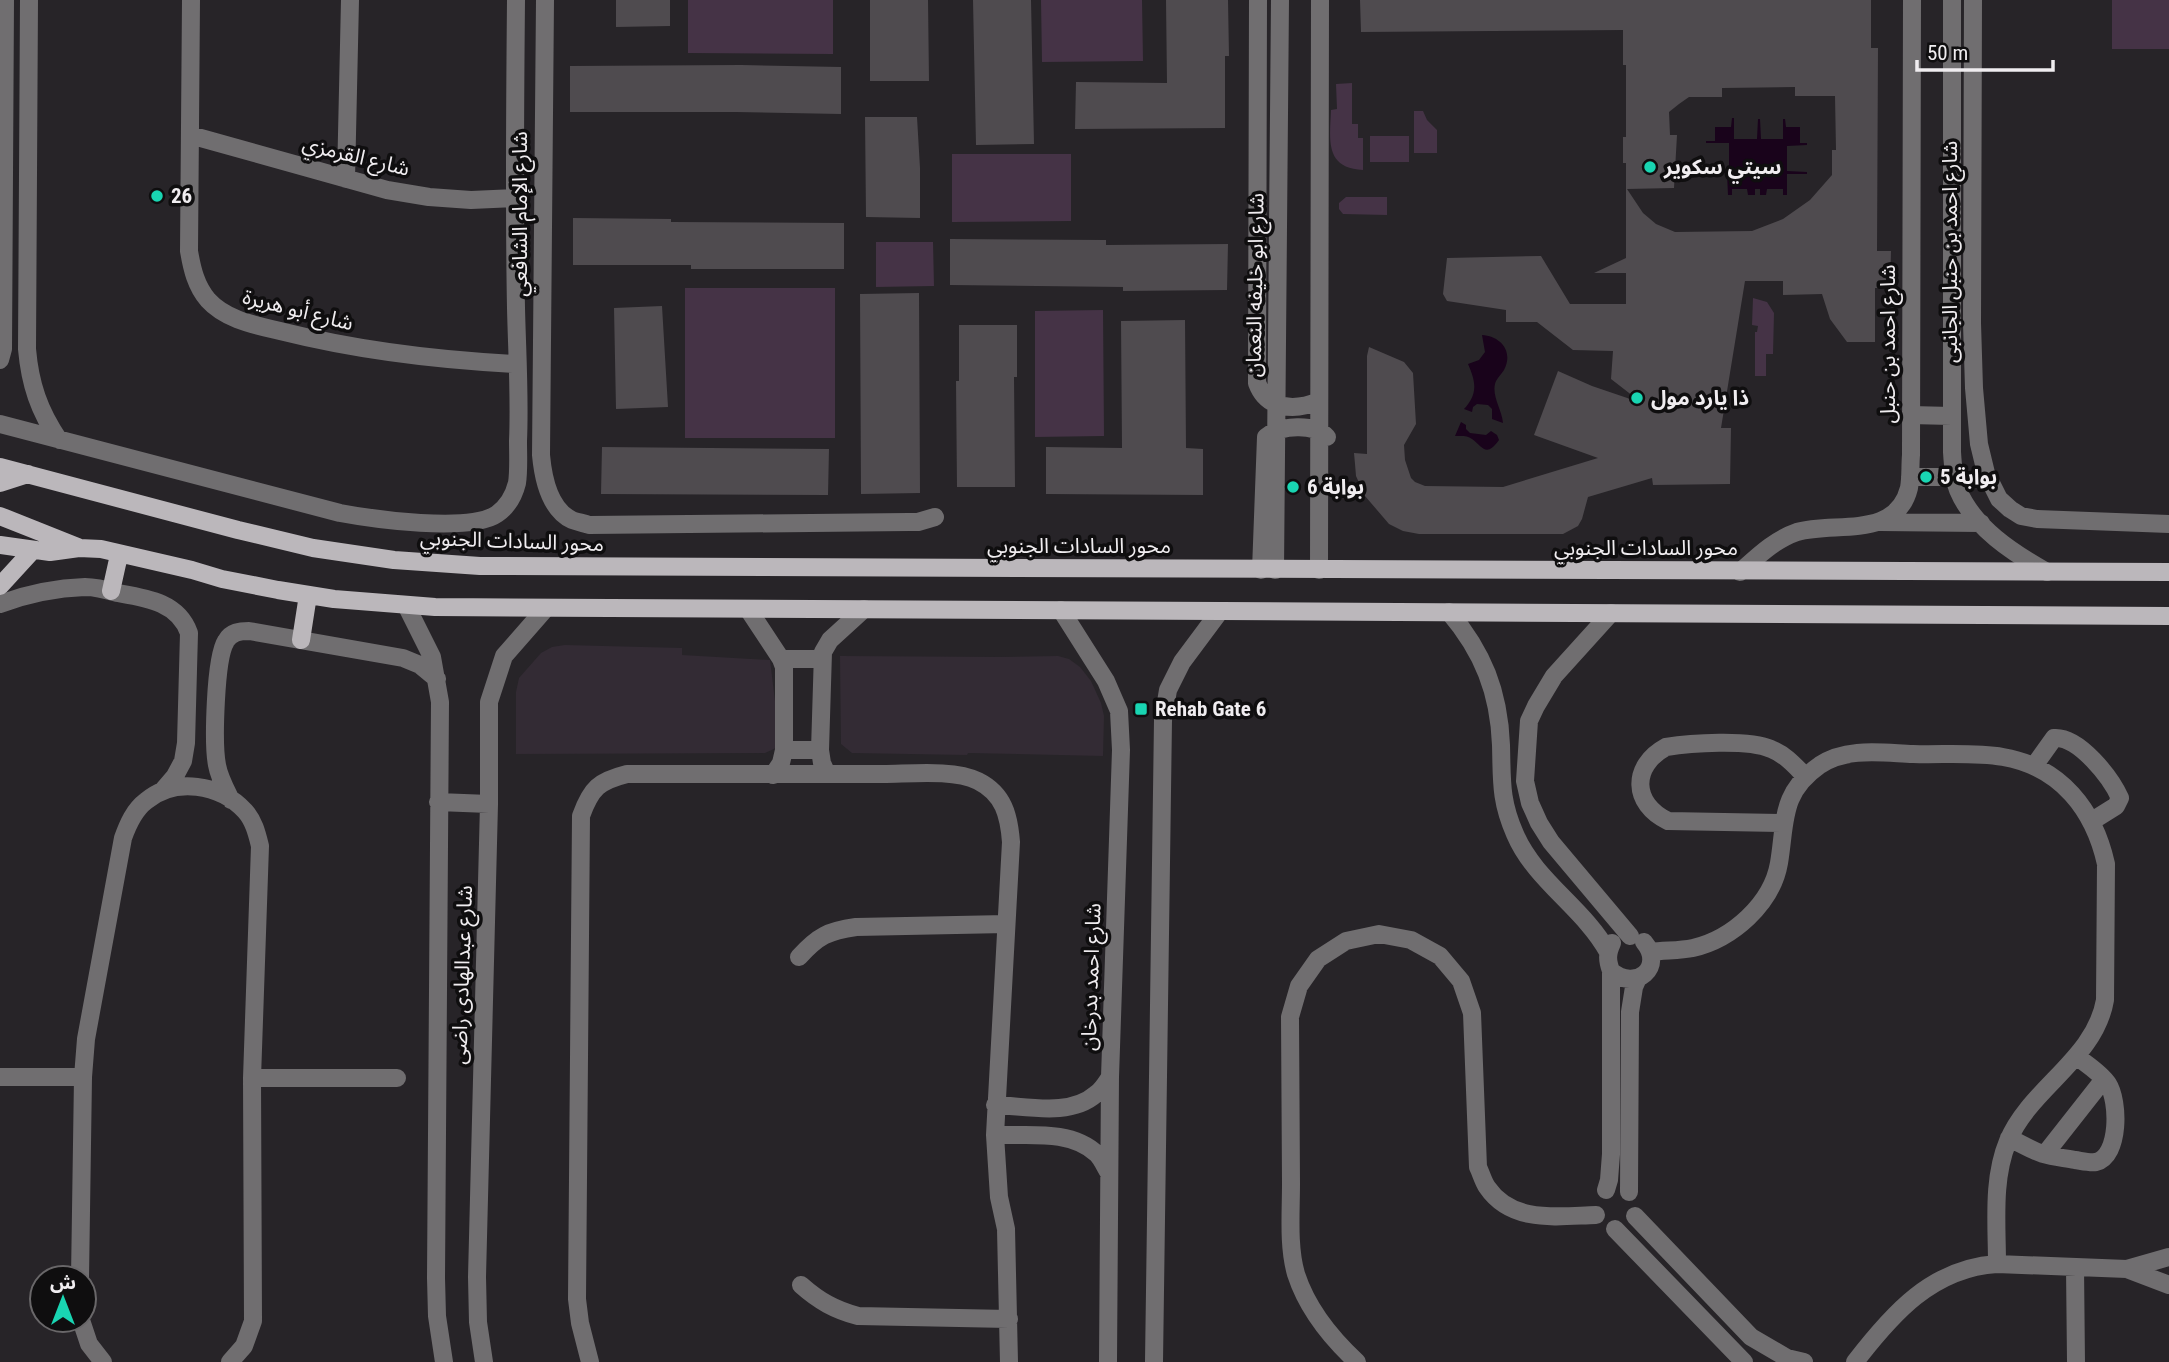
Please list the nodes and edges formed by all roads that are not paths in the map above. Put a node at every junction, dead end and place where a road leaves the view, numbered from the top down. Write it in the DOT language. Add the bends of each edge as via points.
graph roads {
  1 [pos="5,0"];
  2 [pos="29,0"];
  3 [pos="191,0"];
  4 [pos="349,0"];
  5 [pos="516,0"];
  6 [pos="545,0"];
  7 [pos="1258,0"];
  8 [pos="1280,0"];
  9 [pos="1320,0"];
  10 [pos="1912,0"];
  11 [pos="1952,0"];
  12 [pos="1973,0"];
  13 [pos="190,135"];
  14 [pos="346,178"];
  15 [pos="514,198"];
  16 [pos="2,251"];
  17 [pos="27,253"];
  18 [pos="1952,323"];
  19 [pos="1972,323"];
  20 [pos="0,360"];
  21 [pos="517,364"];
  22 [pos="1319,401"];
  23 [pos="1276,404"];
  24 [pos="1910,415"];
  25 [pos="1952,416"];
  26 [pos="0,424"];
  27 [pos="519,427"];
  28 [pos="541,428"];
  29 [pos="1276,431"];
  30 [pos="1319,431"];
  31 [pos="59,440"];
  32 [pos="0,467"];
  33 [pos="28,474"];
  34 [pos="1910,477"];
  35 [pos="1954,477"];
  36 [pos="0,483"];
  37 [pos="0,516"];
  38 [pos="935,516"];
  39 [pos="1880,522"];
  40 [pos="1981,523"];
  41 [pos="2169,524"];
  42 [pos="0,545"];
  43 [pos="79,548"];
  44 [pos="33,550"];
  45 [pos="119,555"];
  46 [pos="1324,569"];
  47 [pos="1268,570"];
  48 [pos="1740,572"];
  49 [pos="2047,572"];
  50 [pos="2169,572"];
  51 [pos="0,586"];
  52 [pos="111,591"];
  53 [pos="308,595"];
  54 [pos="0,604"];
  55 [pos="407,606"];
  56 [pos="546,608"];
  57 [pos="748,609"];
  58 [pos="864,609"];
  59 [pos="1061,610"];
  60 [pos="1220,611"];
  61 [pos="1449,612"];
  62 [pos="1611,613"];
  63 [pos="2169,616"];
  64 [pos="301,640"];
  65 [pos="189,649"];
  66 [pos="222,651"];
  67 [pos="781,659"];
  68 [pos="821,659"];
  69 [pos="437,679"];
  70 [pos="1499,720"];
  71 [pos="1529,721"];
  72 [pos="784,750"];
  73 [pos="820,750"];
  74 [pos="1501,765"];
  75 [pos="1526,766"];
  76 [pos="2034,766"];
  77 [pos="827,774"];
  78 [pos="773,775"];
  79 [pos="1806,777"];
  80 [pos="163,790"];
  81 [pos="231,800"];
  82 [pos="438,802"];
  83 [pos="489,804"];
  84 [pos="2092,821"];
  85 [pos="1782,823"];
  86 [pos="1006,924"];
  87 [pos="1630,936"];
  88 [pos="1608,952"];
  89 [pos="1650,952"];
  90 [pos="799,957"];
  91 [pos="1611,971"];
  92 [pos="1638,978"];
  93 [pos="2076,1056"];
  94 [pos="0,1077"];
  95 [pos="83,1077"];
  96 [pos="1110,1077"];
  97 [pos="252,1078"];
  98 [pos="397,1078"];
  99 [pos="2104,1079"];
  100 [pos="995,1105"];
  101 [pos="995,1135"];
  102 [pos="2009,1138"];
  103 [pos="2045,1154"];
  104 [pos="1109,1174"];
  105 [pos="1606,1190"];
  106 [pos="1629,1192"];
  107 [pos="1596,1215"];
  108 [pos="1635,1216"];
  109 [pos="1615,1229"];
  110 [pos="2169,1257"];
  111 [pos="80,1264"];
  112 [pos="1997,1264"];
  113 [pos="2075,1267"];
  114 [pos="2127,1269"];
  115 [pos="2169,1284"];
  116 [pos="802,1285"];
  117 [pos="1009,1319"];
  118 [pos="86,1334"];
  119 [pos="103,1362"];
  120 [pos="230,1362"];
  121 [pos="444,1362"];
  122 [pos="484,1362"];
  123 [pos="590,1362"];
  124 [pos="1009,1362"];
  125 [pos="1108,1362"];
  126 [pos="1154,1362"];
  127 [pos="1357,1362"];
  128 [pos="1744,1362"];
  129 [pos="1805,1362"];
  130 [pos="1822,1362"];
  131 [pos="1855,1362"];
  132 [pos="2076,1362"];
  1 -- 16 [label="street"];
  2 -- 17 [label="street"];
  3 -- 13 [label="street, شارع أبو هريرة"];
  4 -- 14 [label="street"];
  5 -- 15 [label="street, شارع الإمام الشافعي"];
  6 -- 28 [label="street, شارع الإمام الشافعي"];
  7 -- 23 [label="street" via="1255,367 1260,391"];
  8 -- 23 [label="street, شارع ابو خليفه النعمان"];
  9 -- 22 [label="street"];
  10 -- 24 [label="street, شارع احمد بن حنبل"];
  11 -- 18 [label="street"];
  12 -- 19 [label="street, شارع احمد بن حنبل الجانبى"];
  13 -- 14 [label="street, شارع القرمزي"];
  13 -- 21 [label="street, شارع أبو هريرة" via="189,251 194,277 208,300 229,317 382,353"];
  14 -- 15 [label="street, شارع القرمزي" via="429,197"];
  15 -- 21 [label="street, شارع الإمام الشافعي"];
  16 -- 17 [label="street"];
  16 -- 20 [label="street"];
  17 -- 31 [label="street" via="29,373 40,408"];
  18 -- 19 [label="street"];
  18 -- 25 [label="street"];
  19 -- 41 [label="street, شارع احمد بن حنبل الجانبى" via="1979,444 1999,499 2021,516 2037,519"];
  21 -- 27 [label="street, شارع الإمام الشافعي"];
  22 -- 23 [label="street" via="1293,407"];
  22 -- 30 [label="street"];
  23 -- 29 [label="street, شارع ابو خليفه النعمان"];
  24 -- 25 [label="street"];
  24 -- 34 [label="street, شارع احمد بن حنبل"];
  25 -- 35 [label="street"];
  26 -- 31 [label="street, شارع الإمام الشافعي"];
  27 -- 28 [label="street"];
  27 -- 31 [label="street, شارع الإمام الشافعي" via="513,495 497,514 473,522 401,522 340,513"];
  28 -- 38 [label="street, شارع الإمام الشافعي" via="543,474 549,492 571,520 589,525 918,522"];
  29 -- 30 [label="street"];
  29 -- 47 [label="street, شارع ابو خليفه النعمان"];
  30 -- 46 [label="street" via="1327,435 1328,442"];
  32 -- 33 [label="main road, محور السادات الجنوبي"];
  33 -- 36 [label="main road"];
  33 -- 47 [label="main road, محور السادات الجنوبي" via="288,542 437,564"];
  34 -- 35 [label="street"];
  34 -- 39 [label="street, شارع احمد بن حنبل" via="1905,498"];
  35 -- 40 [label="street" via="1966,505"];
  37 -- 43 [label="main road"];
  39 -- 40 [label="street"];
  39 -- 48 [label="street" via="1787,536"];
  40 -- 49 [label="street" via="2002,544"];
  42 -- 44 [label="main road"];
  43 -- 44 [label="main road"];
  43 -- 45 [label="main road"];
  44 -- 51 [label="main road"];
  45 -- 52 [label="main road"];
  45 -- 53 [label="main road"];
  46 -- 47 [label="main road, محور السادات الجنوبي"];
  46 -- 48 [label="main road, محور السادات الجنوبي"];
  48 -- 49 [label="main road, محور السادات الجنوبي"];
  49 -- 50 [label="main road, محور السادات الجنوبي"];
  52 -- 54 [label="street" via="66,588"];
  52 -- 65 [label="street" via="173,610 185,623"];
  53 -- 55 [label="main road"];
  53 -- 64 [label="main road"];
  55 -- 56 [label="main road"];
  55 -- 69 [label="street, شارع عبدالهادى راضى" via="432,657"];
  56 -- 57 [label="main road"];
  56 -- 83 [label="street, شارع عبدالهادى راضى" via="504,656 489,702"];
  57 -- 58 [label="main road"];
  57 -- 67 [label="street"];
  58 -- 59 [label="main road"];
  58 -- 68 [label="street" via="830,640"];
  59 -- 60 [label="main road"];
  59 -- 96 [label="street, شارع احمد بدرخان" via="1106,681 1119,711"];
  60 -- 61 [label="main road"];
  60 -- 126 [label="street" via="1182,662 1168,690 1163,720"];
  61 -- 62 [label="main road"];
  61 -- 70 [label="street" via="1490,679"];
  62 -- 63 [label="main road"];
  62 -- 71 [label="street" via="1554,676"];
  64 -- 66 [label="street" via="242,631 228,637"];
  64 -- 69 [label="street" via="403,658"];
  65 -- 66 [label="street"];
  65 -- 80 [label="street" via="183,761"];
  66 -- 81 [label="street" via="215,746"];
  67 -- 68 [label="street"];
  67 -- 72 [label="street"];
  68 -- 73 [label="street"];
  69 -- 82 [label="street, شارع عبدالهادى راضى"];
  70 -- 71 [label="street"];
  70 -- 74 [label="street"];
  71 -- 75 [label="street"];
  72 -- 73 [label="street"];
  72 -- 78 [label="street"];
  73 -- 77 [label="street"];
  74 -- 75 [label="street"];
  74 -- 88 [label="street" via="1507,812 1529,859 1587,920"];
  75 -- 87 [label="street" via="1525,781 1538,823"];
  76 -- 79 [label="street" via="2001,757 1867,752 1842,755"];
  76 -- 84 [label="street" via="2073,794"];
  76 -- 84 [label="street" via="2054,738 2086,753 2104,771 2120,798 2116,806"];
  77 -- 78 [label="street"];
  77 -- 86 [label="street" via="952,774 977,780 997,795 1009,817 1010,830"];
  78 -- 123 [label="street" via="627,774 606,780 589,795 581,816 577,1299"];
  79 -- 85 [label="street" via="1792,794"];
  79 -- 85 [label="street" via="1785,756 1760,744 1666,747 1655,753 1642,773 1642,797 1657,816 1668,821"];
  80 -- 81 [label="street" via="186,785 210,788"];
  80 -- 95 [label="street" via="138,809 123,838"];
  81 -- 97 [label="street" via="245,812 260,846"];
  82 -- 83 [label="street"];
  82 -- 121 [label="street, شارع عبدالهادى راضى" via="436,1278"];
  83 -- 122 [label="street, شارع عبدالهادى راضى" via="477,1278"];
  84 -- 93 [label="street" via="2106,864 2105,999 2099,1022"];
  85 -- 89 [label="street" via="1779,865 1771,888 1756,909 1716,940 1692,948"];
  86 -- 90 [label="street" via="834,930 814,940"];
  86 -- 100 [label="street"];
  87 -- 88 [label="street" via="1612,943"];
  87 -- 89 [label="street" via="1646,943"];
  88 -- 91 [label="street"];
  89 -- 92 [label="street" via="1649,967"];
  91 -- 92 [label="street" via="1628,980"];
  91 -- 105 [label="street" via="1611,1154"];
  92 -- 106 [label="street" via="1630,1013"];
  93 -- 99 [label="street"];
  93 -- 102 [label="street" via="2020,1118"];
  94 -- 95 [label="street"];
  95 -- 111 [label="street"];
  96 -- 100 [label="street" via="1097,1094 1080,1105"];
  96 -- 104 [label="street, شارع احمد بدرخان"];
  97 -- 98 [label="street"];
  97 -- 120 [label="street" via="253,1321 244,1346"];
  99 -- 103 [label="street"];
  99 -- 103 [label="street" via="2115,1108 2109,1154 2094,1163"];
  100 -- 101 [label="street"];
  101 -- 104 [label="street" via="1061,1137 1082,1143 1098,1156"];
  101 -- 117 [label="street" via="1006,1229"];
  102 -- 103 [label="street"];
  102 -- 112 [label="street" via="1997,1183"];
  104 -- 125 [label="street, شارع احمد بدرخان"];
  105 -- 106 [label="street"];
  105 -- 107 [label="street" via="1596,1201"];
  106 -- 108 [label="street" via="1636,1203"];
  107 -- 109 [label="street" via="1603,1225"];
  107 -- 127 [label="street" via="1521,1213 1502,1203 1487,1187 1478,1167 1472,1013 1461,981 1440,956 1411,940 1378,934 1346,941 1318,959 1298,986 1290,1017 1292,1235 1296,1273 1306,1298"];
  108 -- 109 [label="street" via="1627,1226"];
  108 -- 129 [label="street" via="1751,1338 1787,1358"];
  109 -- 128 [label="street"];
  110 -- 114 [label="street"];
  112 -- 113 [label="street"];
  112 -- 131 [label="street" via="1954,1273 1930,1285 1908,1301"];
  113 -- 114 [label="street"];
  113 -- 132 [label="street"];
  114 -- 115 [label="street"];
  116 -- 117 [label="street" via="827,1305 858,1316"];
  117 -- 124 [label="street"];
  118 -- 119 [label="street"];
  129 -- 130 [label="street"];
}
